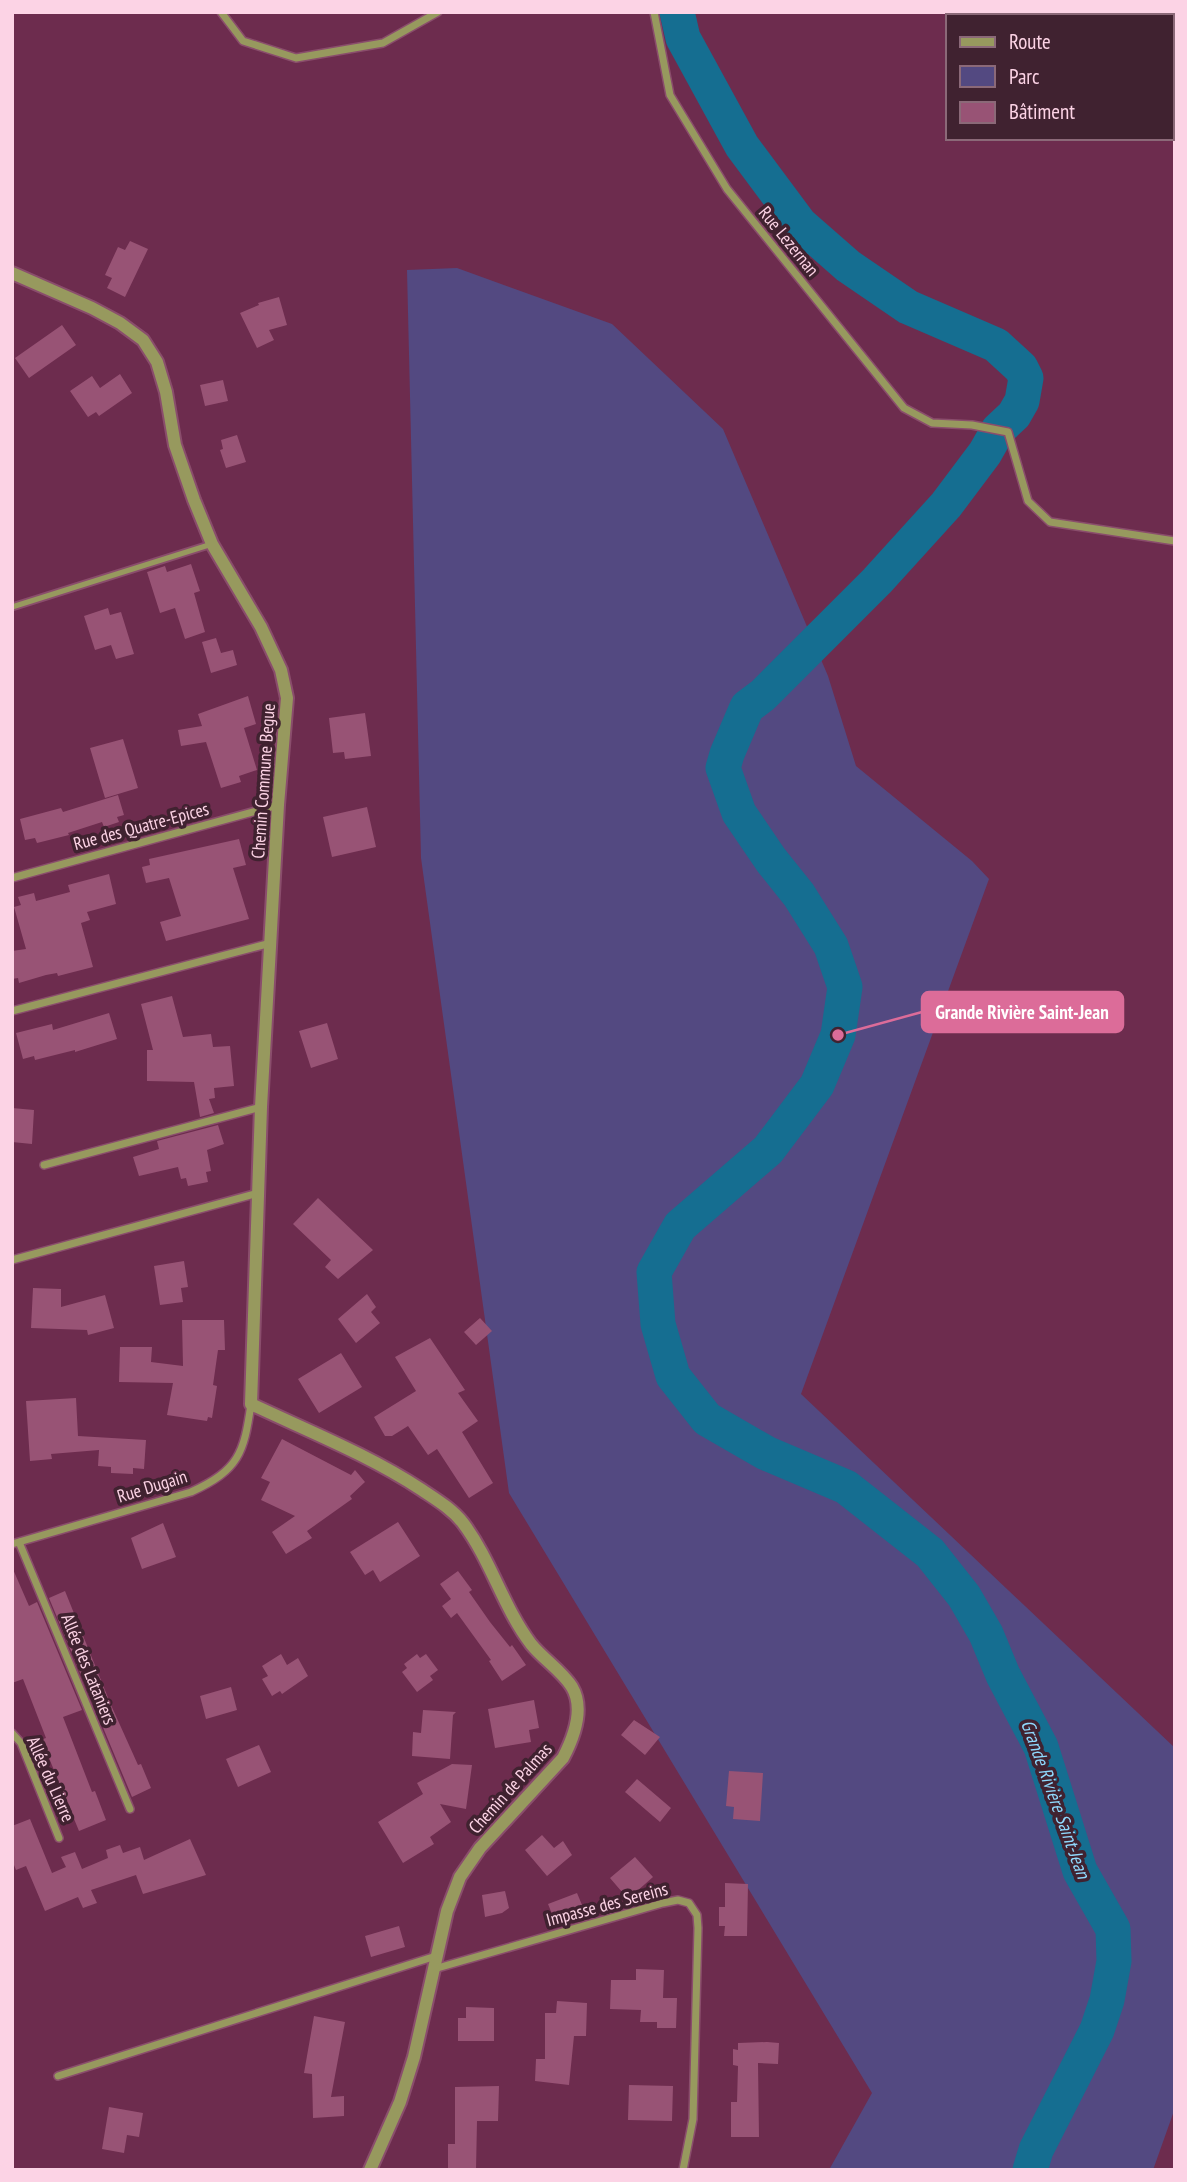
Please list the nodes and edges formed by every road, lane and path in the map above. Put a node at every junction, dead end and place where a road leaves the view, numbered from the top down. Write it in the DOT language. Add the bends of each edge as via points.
graph roads {
  1 [pos="221,12"];
  2 [pos="438,12"];
  3 [pos="654,12"];
  4 [pos="12,273"];
  5 [pos="1175,541"];
  6 [pos="212,544"];
  7 [pos="12,607"];
  8 [pos="278,805"];
  9 [pos="12,878"];
  10 [pos="272,943"];
  11 [pos="12,1011"];
  12 [pos="261,1107"];
  13 [pos="44,1165"];
  14 [pos="259,1193"];
  15 [pos="12,1259"];
  16 [pos="251,1404"];
  17 [pos="16,1543"];
  18 [pos="12,1733"];
  19 [pos="130,1809"];
  20 [pos="59,1838"];
  21 [pos="436,1962"];
  22 [pos="58,2076"];
  23 [pos="370,2170"];
  24 [pos="683,2170"];
  1 -- 2 [label="street" via="243,41 296,58 383,43"];
  3 -- 5 [label="street, Rue Lezernan" via="670,95 727,189 904,408 932,423 1008,432 1027,501 1050,522"];
  4 -- 6 [label="street, Chemin Commune Begue" via="92,308 143,340 157,362 175,445"];
  6 -- 7 [label="lane"];
  6 -- 8 [label="street, Chemin Commune Begue" via="281,670 287,698"];
  8 -- 9 [label="street, Rue des Quatre-Epices"];
  8 -- 10 [label="street, Chemin Commune Begue"];
  10 -- 11 [label="street"];
  10 -- 12 [label="street, Chemin Commune Begue"];
  12 -- 13 [label="street"];
  12 -- 14 [label="street, Chemin Commune Begue"];
  14 -- 15 [label="street"];
  14 -- 16 [label="street, Chemin Commune Begue"];
  16 -- 17 [label="street, Rue Dugain" via="245,1439 234,1463 215,1481"];
  16 -- 21 [label="street, Chemin de Palmas" via="394,1471 443,1503 477,1544 532,1645 572,1686 577,1702 573,1740 564,1758 480,1848 460,1877"];
  17 -- 19 [label="street, Allée des Lataniers"];
  18 -- 20 [label="street, Allée du Lierre" via="21,1743"];
  21 -- 22 [label="street"];
  21 -- 23 [label="street, Chemin de Palmas" via="400,2102"];
  21 -- 24 [label="street, Impasse des Sereins" via="663,1903 689,1903 698,1928 692,2119"];
}
